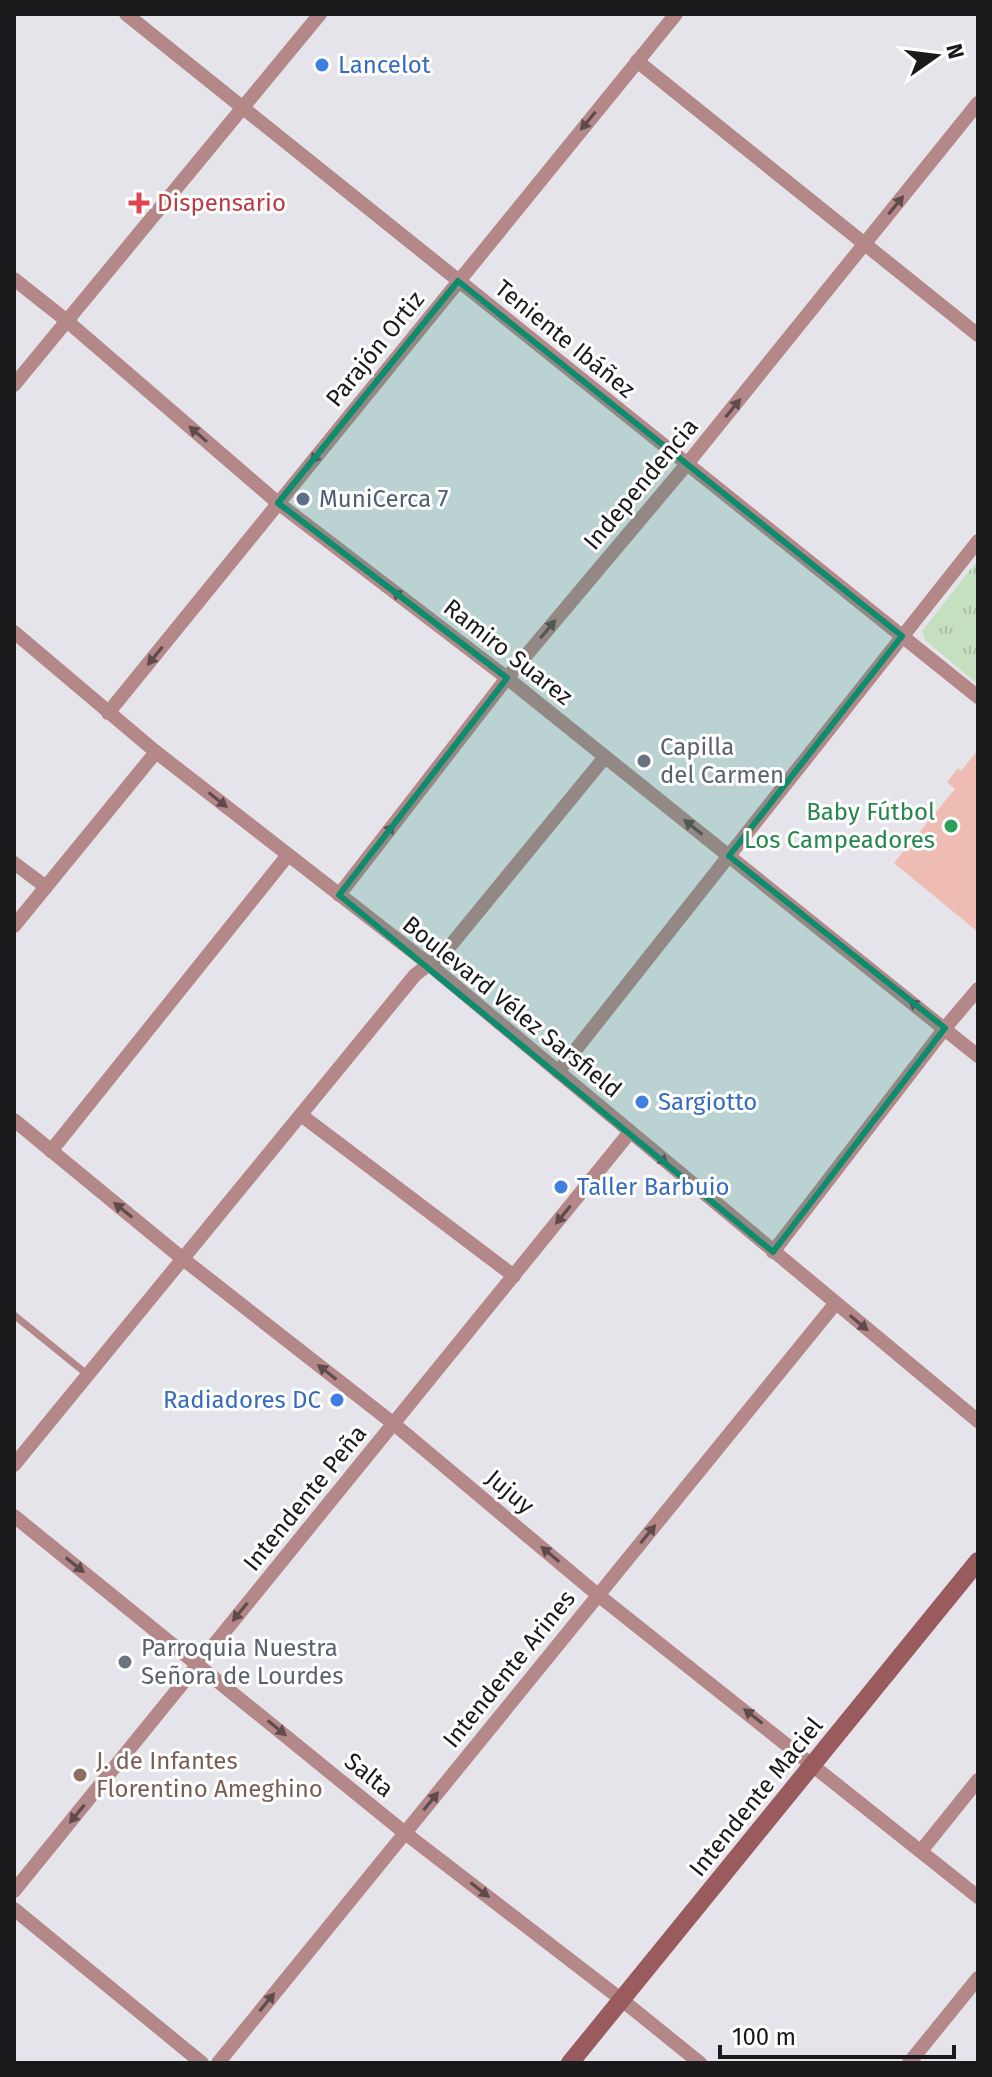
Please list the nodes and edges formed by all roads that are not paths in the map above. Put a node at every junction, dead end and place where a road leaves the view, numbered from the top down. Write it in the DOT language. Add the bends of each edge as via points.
graph roads {
  1 [pos="126,14"];
  2 [pos="320,14"];
  3 [pos="676,14"];
  4 [pos="637,61"];
  5 [pos="978,103"];
  6 [pos="242,108"];
  7 [pos="865,243"];
  8 [pos="14,279"];
  9 [pos="458,281"];
  10 [pos="67,321"];
  11 [pos="978,335"];
  12 [pos="14,385"];
  13 [pos="687,464"];
  14 [pos="278,503"];
  15 [pos="978,541"];
  16 [pos="14,632"];
  17 [pos="902,636"];
  18 [pos="507,678"];
  19 [pos="978,697"];
  20 [pos="108,713"];
  21 [pos="156,752"];
  22 [pos="605,757"];
  23 [pos="288,855"];
  24 [pos="729,856"];
  25 [pos="14,863"];
  26 [pos="46,887"];
  27 [pos="339,895"];
  28 [pos="14,926"];
  29 [pos="430,965"];
  30 [pos="978,989"];
  31 [pos="945,1028"];
  32 [pos="978,1056"];
  33 [pos="558,1072"];
  34 [pos="301,1115"];
  35 [pos="14,1120"];
  36 [pos="630,1132"];
  37 [pos="51,1151"];
  38 [pos="773,1252"];
  39 [pos="183,1259"];
  40 [pos="514,1276"];
  41 [pos="835,1304"];
  42 [pos="14,1315"];
  43 [pos="88,1375"];
  44 [pos="978,1421"];
  45 [pos="394,1424"];
  46 [pos="14,1465"];
  47 [pos="14,1516"];
  48 [pos="978,1561"];
  49 [pos="598,1595"];
  50 [pos="198,1665"];
  51 [pos="814,1765"];
  52 [pos="978,1780"];
  53 [pos="405,1833"];
  54 [pos="921,1851"];
  55 [pos="14,1891"];
  56 [pos="978,1897"];
  57 [pos="14,1909"];
  58 [pos="978,1978"];
  59 [pos="622,2000"];
  60 [pos="202,2063"];
  61 [pos="218,2063"];
  62 [pos="570,2063"];
  63 [pos="700,2063"];
  64 [pos="909,2063"];
  1 -- 6 [label="street, Teniente Ibáñez"];
  2 -- 6 [label="street"];
  3 -- 4 [label="street, Parajón Ortiz"];
  4 -- 7 [label="street"];
  4 -- 9 [label="street, Parajón Ortiz, one-way"];
  7 -- 5 [label="street, Independencia, one-way"];
  6 -- 9 [label="street, Teniente Ibáñez"];
  6 -- 10 [label="street"];
  7 -- 11 [label="street"];
  13 -- 7 [label="street, Independencia, one-way"];
  8 -- 10 [label="street, Ramiro Suarez"];
  9 -- 13 [label="street, Teniente Ibáñez"];
  9 -- 14 [label="street, Parajón Ortiz, one-way"];
  10 -- 12 [label="street"];
  14 -- 10 [label="street, Ramiro Suarez, one-way"];
  13 -- 17 [label="street, Teniente Ibáñez"];
  18 -- 13 [label="street, Independencia, one-way"];
  18 -- 14 [label="street, Ramiro Suarez, one-way"];
  14 -- 20 [label="street, Parajón Ortiz, one-way"];
  15 -- 17 [label="street"];
  16 -- 20 [label="street, Boulevard Vélez Sarsfield"];
  17 -- 19 [label="street, Teniente Ibáñez"];
  17 -- 24 [label="street"];
  18 -- 22 [label="street, Ramiro Suarez"];
  27 -- 18 [label="street, Independencia, one-way"];
  20 -- 21 [label="street, Boulevard Vélez Sarsfield"];
  21 -- 23 [label="street, Boulevard Vélez Sarsfield, one-way"];
  21 -- 26 [label="street"];
  24 -- 22 [label="street, Ramiro Suarez, one-way"];
  22 -- 29 [label="street"];
  23 -- 27 [label="street, Boulevard Vélez Sarsfield"];
  23 -- 37 [label="street"];
  31 -- 24 [label="street, Ramiro Suarez, one-way"];
  24 -- 33 [label="street"];
  25 -- 26 [label="street"];
  26 -- 28 [label="street"];
  27 -- 29 [label="street, Boulevard Vélez Sarsfield"];
  29 -- 33 [label="street, Boulevard Vélez Sarsfield"];
  29 -- 34 [label="street" via="415,975"];
  30 -- 31 [label="street"];
  31 -- 32 [label="street, Ramiro Suarez"];
  31 -- 38 [label="street"];
  33 -- 36 [label="street, Boulevard Vélez Sarsfield"];
  34 -- 39 [label="street"];
  34 -- 40 [label="street"];
  35 -- 37 [label="street, Jujuy"];
  36 -- 38 [label="street, Boulevard Vélez Sarsfield, one-way"];
  36 -- 40 [label="street, Intendente Peña, one-way"];
  39 -- 37 [label="street, Jujuy, one-way"];
  38 -- 41 [label="street, Boulevard Vélez Sarsfield"];
  39 -- 43 [label="street"];
  45 -- 39 [label="street, Jujuy, one-way"];
  40 -- 45 [label="street, Intendente Peña"];
  41 -- 44 [label="street, Boulevard Vélez Sarsfield, one-way"];
  49 -- 41 [label="street, Intendente Arines, one-way"];
  42 -- 43 [label="lane"];
  43 -- 46 [label="street"];
  49 -- 45 [label="street, Jujuy, one-way"];
  45 -- 50 [label="street, Intendente Peña, one-way"];
  47 -- 50 [label="street, Salta, one-way"];
  48 -- 51 [label="main road, Intendente Maciel"];
  51 -- 49 [label="street, Jujuy, one-way"];
  53 -- 49 [label="street, Intendente Arines, one-way"];
  50 -- 53 [label="street, Salta, one-way"];
  50 -- 55 [label="street, Intendente Peña, one-way"];
  51 -- 54 [label="street, Jujuy"];
  51 -- 59 [label="main road, Intendente Maciel"];
  52 -- 54 [label="street"];
  53 -- 59 [label="street, Salta, one-way"];
  61 -- 53 [label="street, Intendente Arines, one-way"];
  54 -- 56 [label="street, Jujuy"];
  57 -- 60 [label="street"];
  58 -- 64 [label="street"];
  59 -- 62 [label="main road, Intendente Maciel"];
  59 -- 63 [label="street, Salta"];
}
